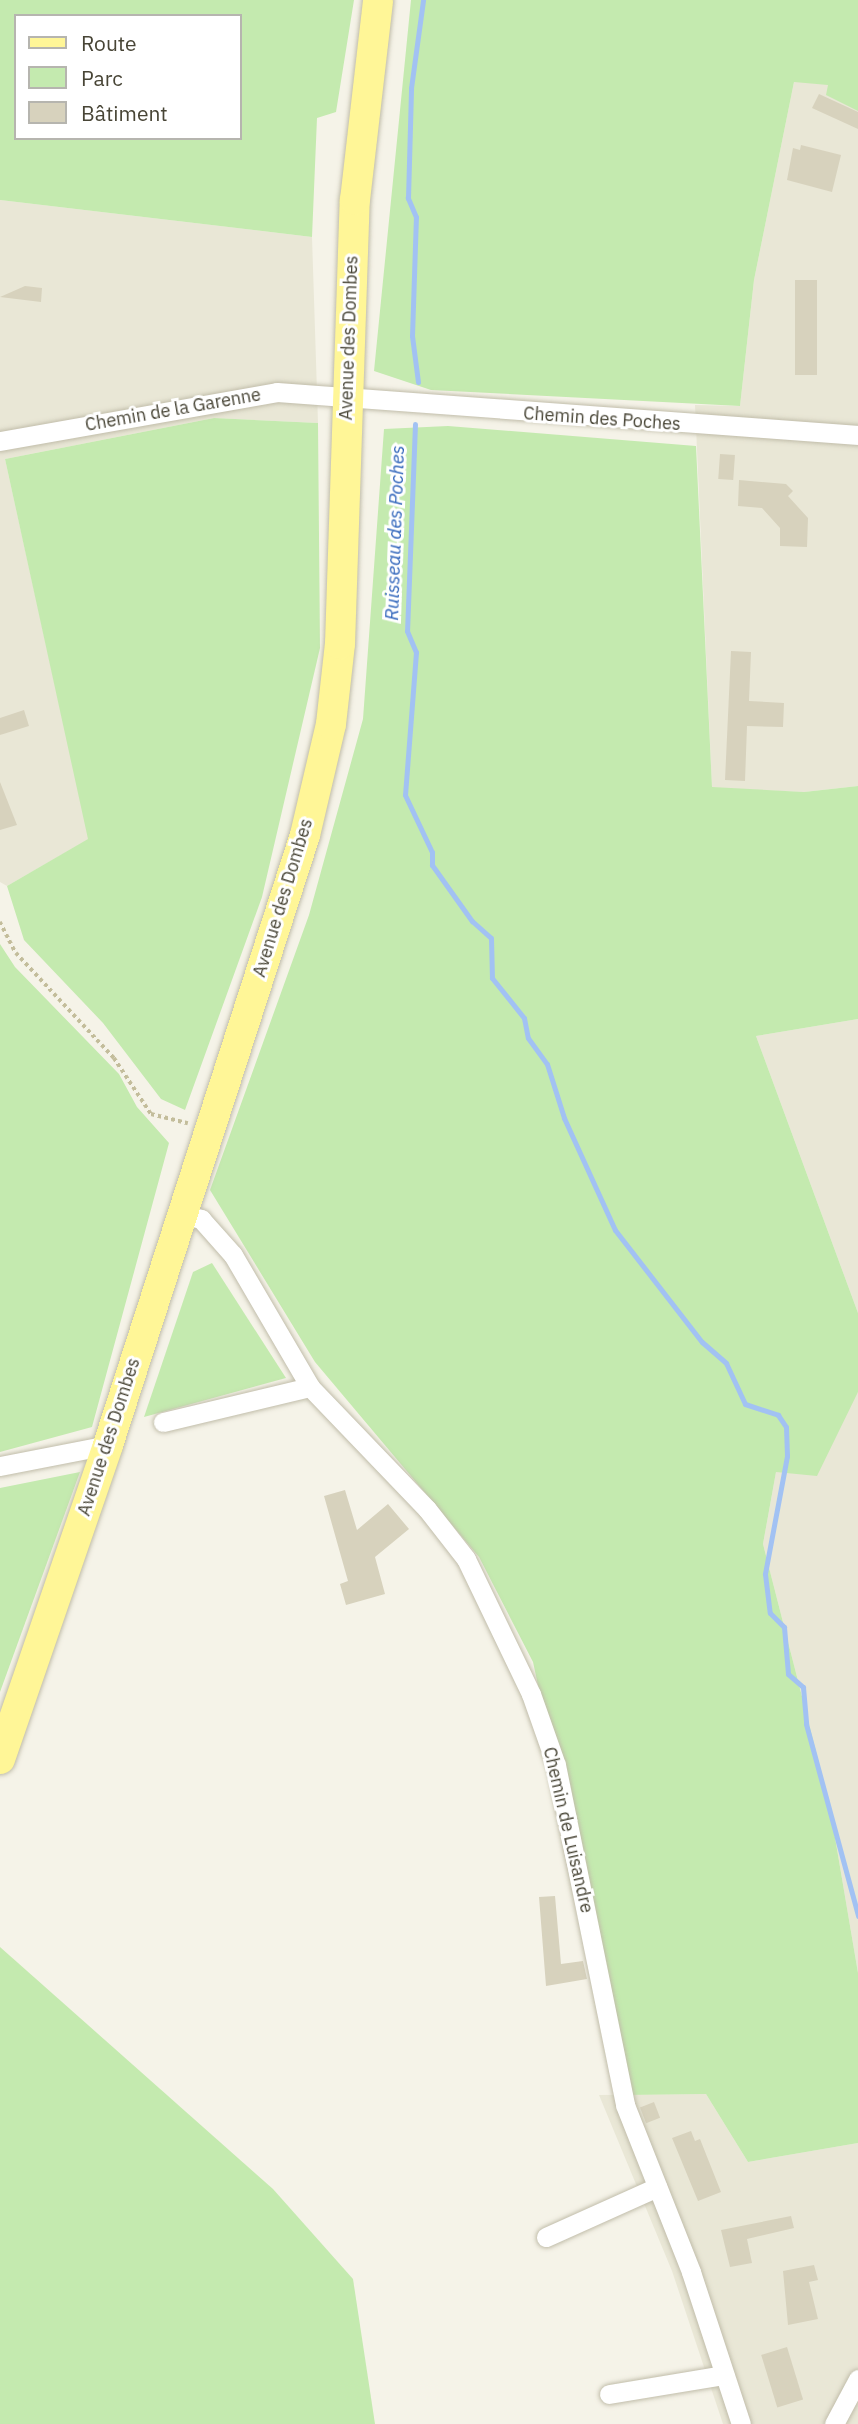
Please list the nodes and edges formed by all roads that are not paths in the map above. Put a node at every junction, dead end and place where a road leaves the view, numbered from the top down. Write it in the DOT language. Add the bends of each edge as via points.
graph roads {
  1 [pos="377,0"];
  2 [pos="347,393"];
  3 [pos="858,435"];
  4 [pos="0,441"];
  5 [pos="180,1214"];
  6 [pos="310,1387"];
  7 [pos="163,1422"];
  8 [pos="108,1445"];
  9 [pos="0,1466"];
  10 [pos="0,1759"];
  11 [pos="657,2187"];
  12 [pos="546,2237"];
  13 [pos="724,2375"];
  14 [pos="858,2379"];
  15 [pos="609,2393"];
  16 [pos="741,2424"];
  17 [pos="834,2424"];
  1 -- 2 [label="main road, Avenue des Dombes" via="355,200"];
  2 -- 3 [label="street, Chemin des Poches" via="415,405"];
  2 -- 4 [label="street, Chemin de la Garenne" via="277,392 204,402"];
  2 -- 5 [label="main road, Avenue des Dombes" via="340,644 331,724 305,835"];
  5 -- 6 [label="street, Chemin de Luisandre" via="201,1219 233,1255"];
  5 -- 8 [label="main road, Avenue des Dombes"];
  6 -- 7 [label="street"];
  6 -- 11 [label="street, Chemin de Luisandre" via="427,1509 466,1559 531,1694 556,1765 625,2105"];
  8 -- 9 [label="street"];
  8 -- 10 [label="main road, Avenue des Dombes"];
  11 -- 12 [label="street"];
  11 -- 13 [label="street, Chemin de Luisandre"];
  13 -- 15 [label="street"];
  13 -- 16 [label="street, Chemin de Luisandre"];
  14 -- 17 [label="street"];
}
